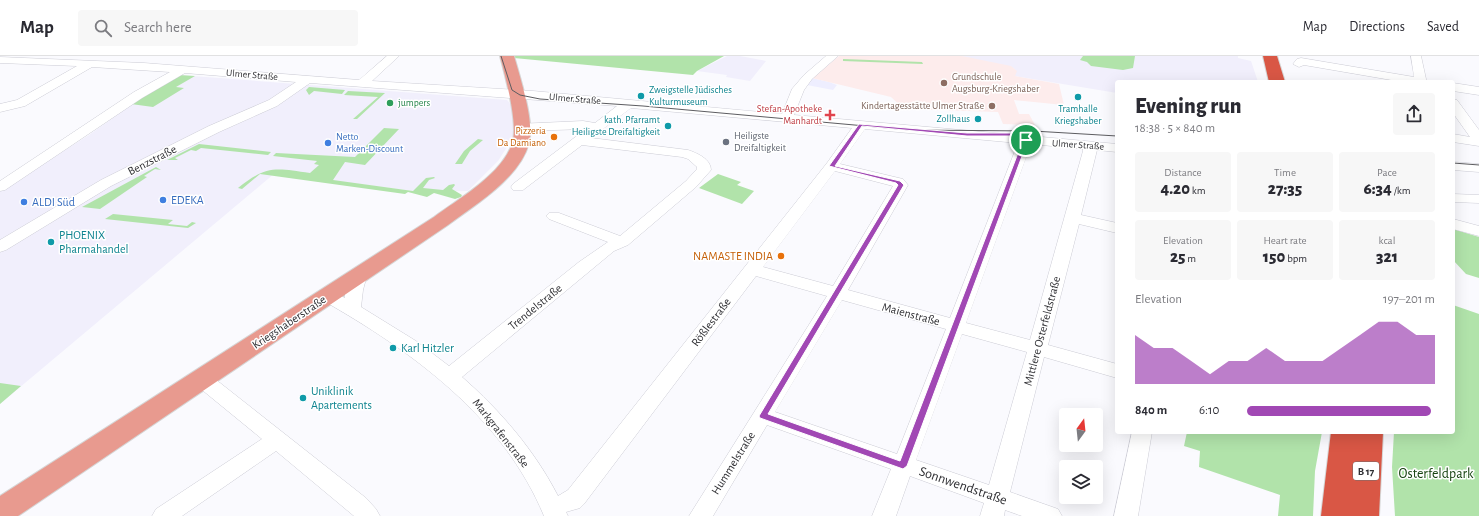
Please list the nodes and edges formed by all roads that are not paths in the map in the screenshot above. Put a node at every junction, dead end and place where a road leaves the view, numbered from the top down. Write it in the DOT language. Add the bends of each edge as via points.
graph roads {
  1 [pos="394,56"];
  2 [pos="496,56"];
  3 [pos="507,56"];
  4 [pos="833,56"];
  5 [pos="1416,56"];
  6 [pos="1271,57"];
  7 [pos="0,60"];
  8 [pos="90,62"];
  9 [pos="1299,64"];
  10 [pos="183,69"];
  11 [pos="306,80"];
  12 [pos="1277,80"];
  13 [pos="1288,80"];
  14 [pos="1410,80"];
  15 [pos="1422,80"];
  16 [pos="362,84"];
  17 [pos="1455,87"];
  18 [pos="1479,91"];
  19 [pos="516,95"];
  20 [pos="628,104"];
  21 [pos="1455,106"];
  22 [pos="0,108"];
  23 [pos="787,118"];
  24 [pos="861,125"];
  25 [pos="522,127"];
  26 [pos="599,127"];
  27 [pos="1025,138"];
  28 [pos="1455,138"];
  29 [pos="1115,139"];
  30 [pos="1479,139"];
  31 [pos="580,141"];
  32 [pos="1479,142"];
  33 [pos="1088,146"];
  34 [pos="1115,148"];
  35 [pos="832,166"];
  36 [pos="1455,166"];
  37 [pos="1479,168"];
  38 [pos="0,187"];
  39 [pos="518,187"];
  40 [pos="1455,198"];
  41 [pos="1479,199"];
  42 [pos="554,216"];
  43 [pos="1073,218"];
  44 [pos="1455,225"];
  45 [pos="1115,228"];
  46 [pos="1479,231"];
  47 [pos="622,242"];
  48 [pos="0,247"];
  49 [pos="751,269"];
  50 [pos="359,276"];
  51 [pos="837,294"];
  52 [pos="328,296"];
  53 [pos="352,308"];
  54 [pos="956,327"];
  55 [pos="1036,349"];
  56 [pos="1115,370"];
  57 [pos="450,376"];
  58 [pos="203,380"];
  59 [pos="763,416"];
  60 [pos="1142,434"];
  61 [pos="1344,434"];
  62 [pos="1370,434"];
  63 [pos="276,440"];
  64 [pos="903,466"];
  65 [pos="995,507"];
  66 [pos="0,512"];
  67 [pos="554,512"];
  68 [pos="164,516"];
  69 [pos="368,516"];
  70 [pos="700,516"];
  71 [pos="884,516"];
  72 [pos="1050,516"];
  73 [pos="1126,516"];
  74 [pos="1336,516"];
  75 [pos="1364,516"];
  1 -- 16 [label="street"];
  2 -- 19 [label="main road" via="504,84"];
  3 -- 19 [label="main road, Kriegshaberstraße"];
  4 -- 23 [label="street" via="802,85"];
  5 -- 15 [label="street"];
  6 -- 12 [label="highway"];
  6 -- 13 [label="highway"];
  7 -- 8 [label="street, Ulmer Straße"];
  8 -- 10 [label="street, Ulmer Straße"];
  8 -- 22 [label="street" via="21,103"];
  9 -- 14 [label="street" via="1301,61"];
  10 -- 11 [label="street, Ulmer Straße"];
  10 -- 38 [label="street" via="138,95"];
  11 -- 16 [label="street, Ulmer Straße"];
  11 -- 48 [label="street, Benzstraße" via="273,102 105,184"];
  16 -- 19 [label="street, Ulmer Straße"];
  17 -- 18 [label="street"];
  19 -- 20 [label="street, Ulmer Straße"];
  19 -- 25 [label="main road, Kriegshaberstraße" via="520,105"];
  20 -- 23 [label="street, Ulmer Straße"];
  20 -- 26 [label="street"];
  21 -- 30 [label="street"];
  23 -- 24 [label="street, Ulmer Straße"];
  24 -- 27 [label="street, Ulmer Straße"];
  24 -- 35 [label="street, Rößlestraße"];
  25 -- 26 [label="street"];
  25 -- 50 [label="main road, Kriegshaberstraße" via="521,143 516,153 509,165 496,178 441,221"];
  26 -- 31 [label="street"];
  27 -- 29 [label="street, Ulmer Straße" via="1064,135"];
  27 -- 33 [label="street, Ulmer Straße"];
  27 -- 54 [label="street"];
  28 -- 32 [label="street"];
  31 -- 39 [label="street"];
  31 -- 47 [label="street, Trendelstraße" via="683,153 697,159 704,166 704,170 691,184"];
  33 -- 34 [label="street, Ulmer Straße"];
  33 -- 43 [label="street, Mittlere Osterfeldstraße" via="1090,151"];
  35 -- 49 [label="street, Rößlestraße"];
  35 -- 51 [label="street, Hummelstraße" via="898,182 901,185"];
  36 -- 37 [label="street"];
  40 -- 41 [label="street"];
  42 -- 47 [label="street"];
  43 -- 45 [label="street"];
  43 -- 55 [label="street, Mittlere Osterfeldstraße"];
  44 -- 46 [label="street"];
  47 -- 57 [label="street, Trendelstraße" via="608,248"];
  49 -- 51 [label="street, Maienstraße"];
  49 -- 67 [label="street, Rößlestraße" via="576,497"];
  50 -- 52 [label="main road, Kriegshaberstraße"];
  50 -- 53 [label="street"];
  51 -- 54 [label="street, Maienstraße"];
  51 -- 59 [label="street, Hummelstraße"];
  52 -- 53 [label="street, Markgrafenstraße"];
  52 -- 58 [label="main road, Kriegshaberstraße"];
  53 -- 57 [label="street, Markgrafenstraße" via="426,356"];
  54 -- 55 [label="street, Maienstraße"];
  54 -- 64 [label="street"];
  55 -- 56 [label="street, Maienstraße"];
  55 -- 65 [label="street, Mittlere Osterfeldstraße"];
  57 -- 67 [label="street, Markgrafenstraße" via="477,401 510,441 528,466"];
  58 -- 63 [label="street"];
  58 -- 66 [label="main road, Kriegshaberstraße"];
  59 -- 64 [label="street, Sonnwendstraße"];
  59 -- 70 [label="street, Hummelstraße"];
  60 -- 73 [label="street"];
  61 -- 74 [label="highway, B 17"];
  62 -- 75 [label="highway, B 17"];
  63 -- 68 [label="street"];
  63 -- 69 [label="street" via="358,505"];
  64 -- 65 [label="street, Sonnwendstraße"];
  64 -- 71 [label="street"];
  65 -- 72 [label="street, Sonnwendstraße"];
}
